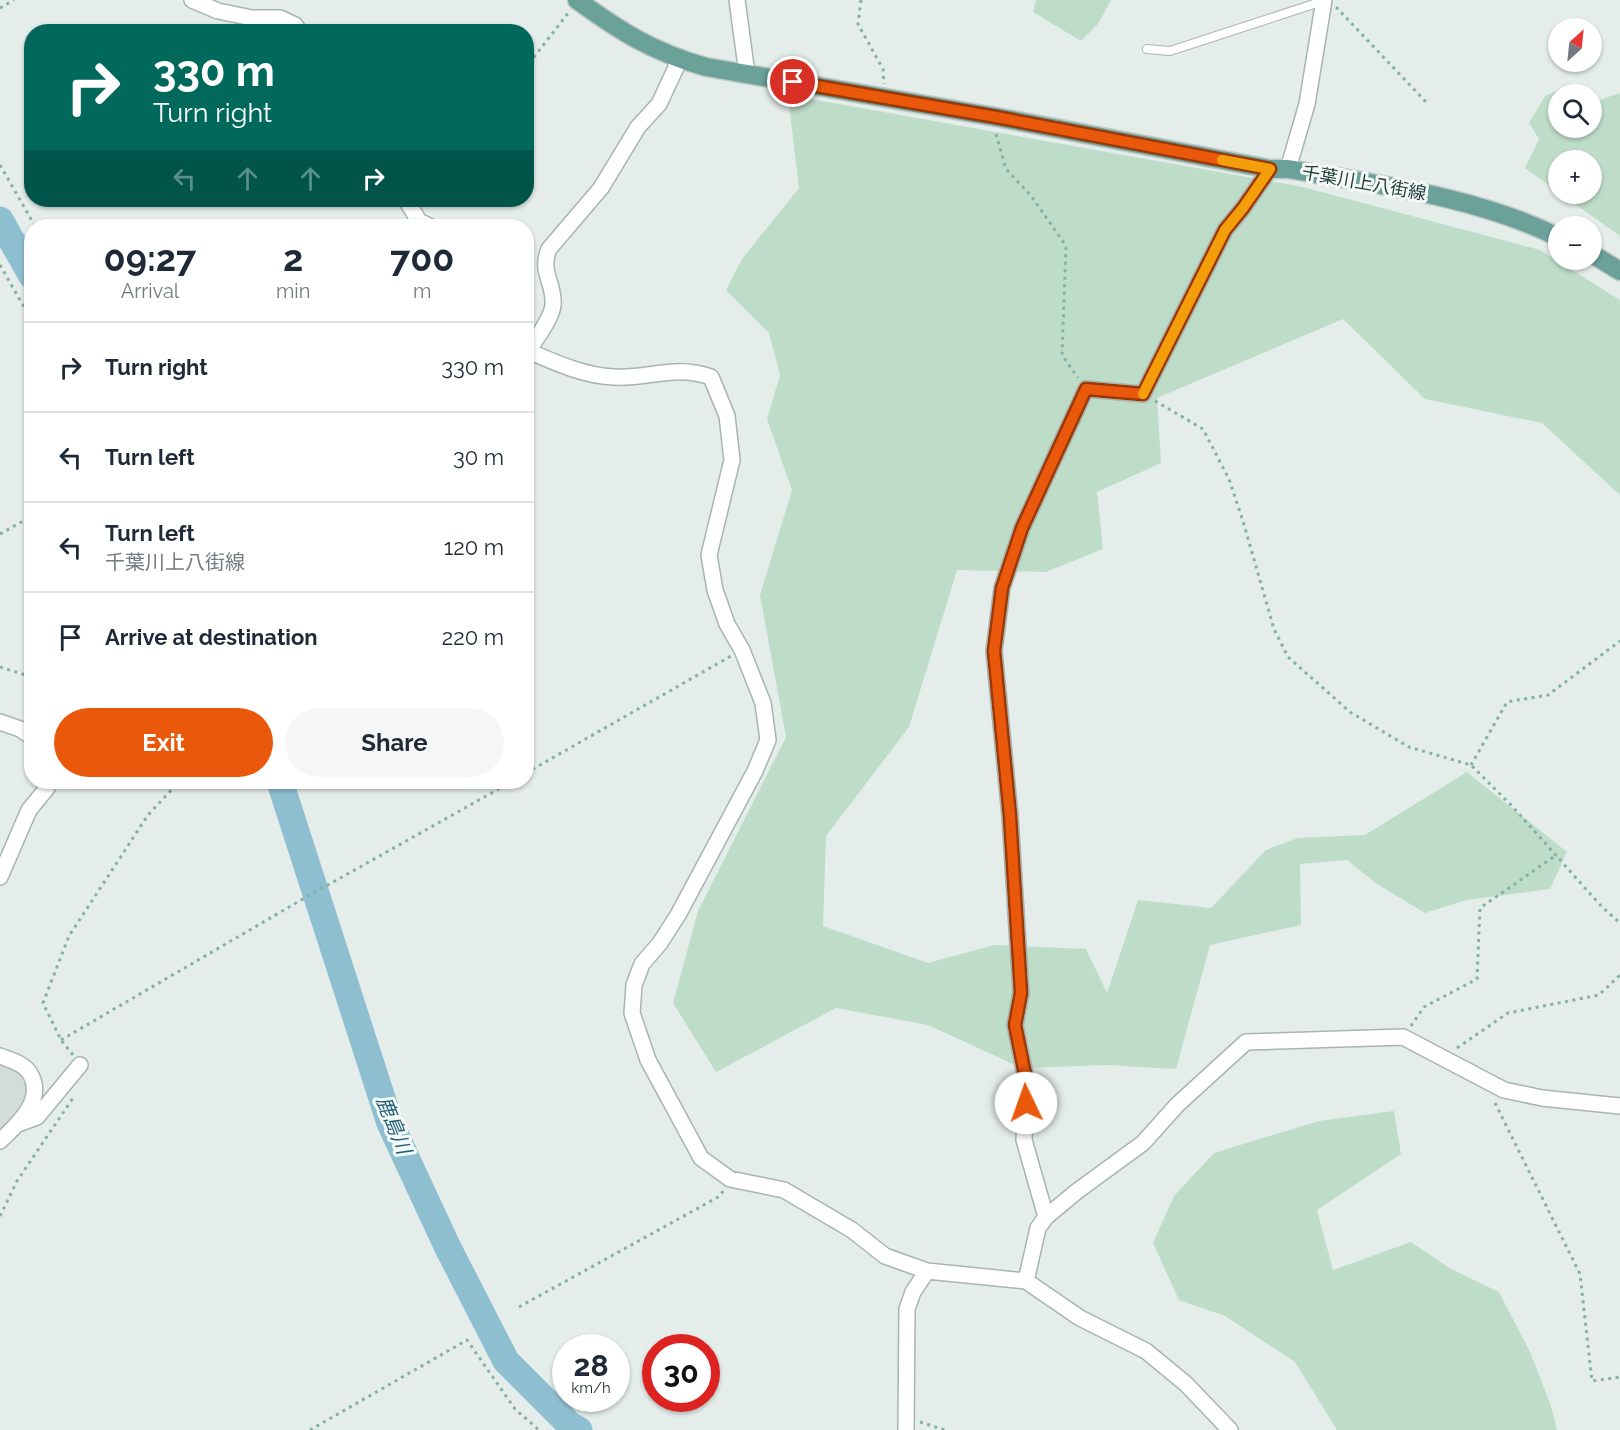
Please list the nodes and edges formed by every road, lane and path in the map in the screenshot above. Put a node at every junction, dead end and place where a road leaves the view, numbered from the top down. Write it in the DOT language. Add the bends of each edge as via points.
graph roads {
  1 [pos="14,0"];
  2 [pos="192,0"];
  3 [pos="580,0"];
  4 [pos="737,0"];
  5 [pos="861,0"];
  6 [pos="1326,1"];
  7 [pos="0,8"];
  8 [pos="293,24"];
  9 [pos="1148,49"];
  10 [pos="534,57"];
  11 [pos="680,59"];
  12 [pos="747,74"];
  13 [pos="885,98"];
  14 [pos="1426,102"];
  15 [pos="996,117"];
  16 [pos="0,165"];
  17 [pos="1270,169"];
  18 [pos="1288,169"];
  19 [pos="24,207"];
  20 [pos="1548,233"];
  21 [pos="1602,260"];
  22 [pos="0,265"];
  23 [pos="1620,271"];
  24 [pos="24,307"];
  25 [pos="534,341"];
  26 [pos="534,353"];
  27 [pos="1086,389"];
  28 [pos="1143,394"];
  29 [pos="24,520"];
  30 [pos="0,534"];
  31 [pos="1620,641"];
  32 [pos="742,650"];
  33 [pos="0,667"];
  34 [pos="24,674"];
  35 [pos="0,722"];
  36 [pos="24,732"];
  37 [pos="1471,765"];
  38 [pos="534,768"];
  39 [pos="45,789"];
  40 [pos="172,789"];
  41 [pos="499,789"];
  42 [pos="1556,856"];
  43 [pos="0,877"];
  44 [pos="1620,923"];
  45 [pos="1620,975"];
  46 [pos="1402,1037"];
  47 [pos="0,1056"];
  48 [pos="1443,1058"];
  49 [pos="80,1065"];
  50 [pos="1484,1079"];
  51 [pos="1620,1106"];
  52 [pos="18,1124"];
  53 [pos="0,1141"];
  54 [pos="730,1179"];
  55 [pos="0,1216"];
  56 [pos="1046,1217"];
  57 [pos="927,1271"];
  58 [pos="1026,1281"];
  59 [pos="519,1307"];
  60 [pos="1620,1377"];
  61 [pos="906,1424"];
  62 [pos="310,1430"];
  63 [pos="539,1430"];
  64 [pos="945,1430"];
  65 [pos="1230,1430"];
  1 -- 7 [label="path"];
  2 -- 8 [label="street" via="218,11 252,18 280,18"];
  3 -- 10 [label="path"];
  3 -- 11 [label="main road, 千葉川上八街線" via="638,41"];
  4 -- 12 [label="street"];
  5 -- 13 [label="path" via="858,24 883,69"];
  6 -- 9 [label="lane" via="1170,51"];
  6 -- 14 [label="path"];
  6 -- 18 [label="street" via="1307,104"];
  11 -- 12 [label="main road, 千葉川上八街線"];
  11 -- 25 [label="street" via="658,104 638,127 601,188 549,249 545,269 554,306"];
  12 -- 13 [label="main road, 千葉川上八街線"];
  13 -- 15 [label="main road, 千葉川上八街線"];
  15 -- 17 [label="main road, 千葉川上八街線"];
  15 -- 27 [label="path" via="995,131 1006,169 1032,197 1066,246 1062,354"];
  16 -- 19 [label="path"];
  17 -- 18 [label="main road, 千葉川上八街線"];
  17 -- 28 [label="street" via="1225,230"];
  18 -- 20 [label="main road, 千葉川上八街線" via="1451,199"];
  21 -- 23 [label="main road"];
  22 -- 24 [label="path"];
  26 -- 32 [label="street" via="590,375 617,378 681,371 711,377 728,416 732,460 709,555 715,591"];
  27 -- 28 [label="street"];
  27 -- 56 [label="street" via="1022,528 1002,588 994,651 1021,993 1015,1025 1027,1084 1024,1140"];
  28 -- 37 [label="path" via="1203,429 1229,479 1274,629 1288,657 1350,712 1409,747"];
  29 -- 30 [label="path"];
  31 -- 37 [label="path" via="1548,695 1507,702"];
  32 -- 38 [label="path"];
  32 -- 54 [label="street" via="763,703 768,740 678,915 642,964 634,985 632,1012 648,1060 701,1158"];
  33 -- 34 [label="path"];
  35 -- 36 [label="street"];
  37 -- 42 [label="path"];
  39 -- 43 [label="street" via="29,810"];
  40 -- 41 [label="path" via="148,815 69,936 43,1003 62,1040"];
  42 -- 44 [label="path"];
  42 -- 46 [label="path" via="1480,908 1477,979 1424,1006"];
  45 -- 48 [label="path" via="1599,995 1508,1013"];
  46 -- 48 [label="street"];
  46 -- 56 [label="street" via="1246,1042 1143,1143"];
  47 -- 52 [label="street" via="28,1071 32,1081 32,1105"];
  48 -- 50 [label="street"];
  49 -- 52 [label="street" via="37,1117"];
  49 -- 55 [label="path" via="73,1099 17,1181"];
  50 -- 51 [label="street" via="1504,1090 1542,1098"];
  50 -- 60 [label="path" via="1580,1274 1592,1381"];
  52 -- 53 [label="street"];
  54 -- 57 [label="street" via="784,1190 852,1230 885,1256"];
  54 -- 59 [label="path" via="720,1196"];
  56 -- 58 [label="street" via="1038,1228"];
  57 -- 58 [label="street"];
  57 -- 61 [label="street" via="907,1309"];
  58 -- 65 [label="street" via="1080,1318 1146,1351 1186,1384"];
  61 -- 64 [label="path"];
  62 -- 63 [label="path" via="467,1340 515,1409"];
}
